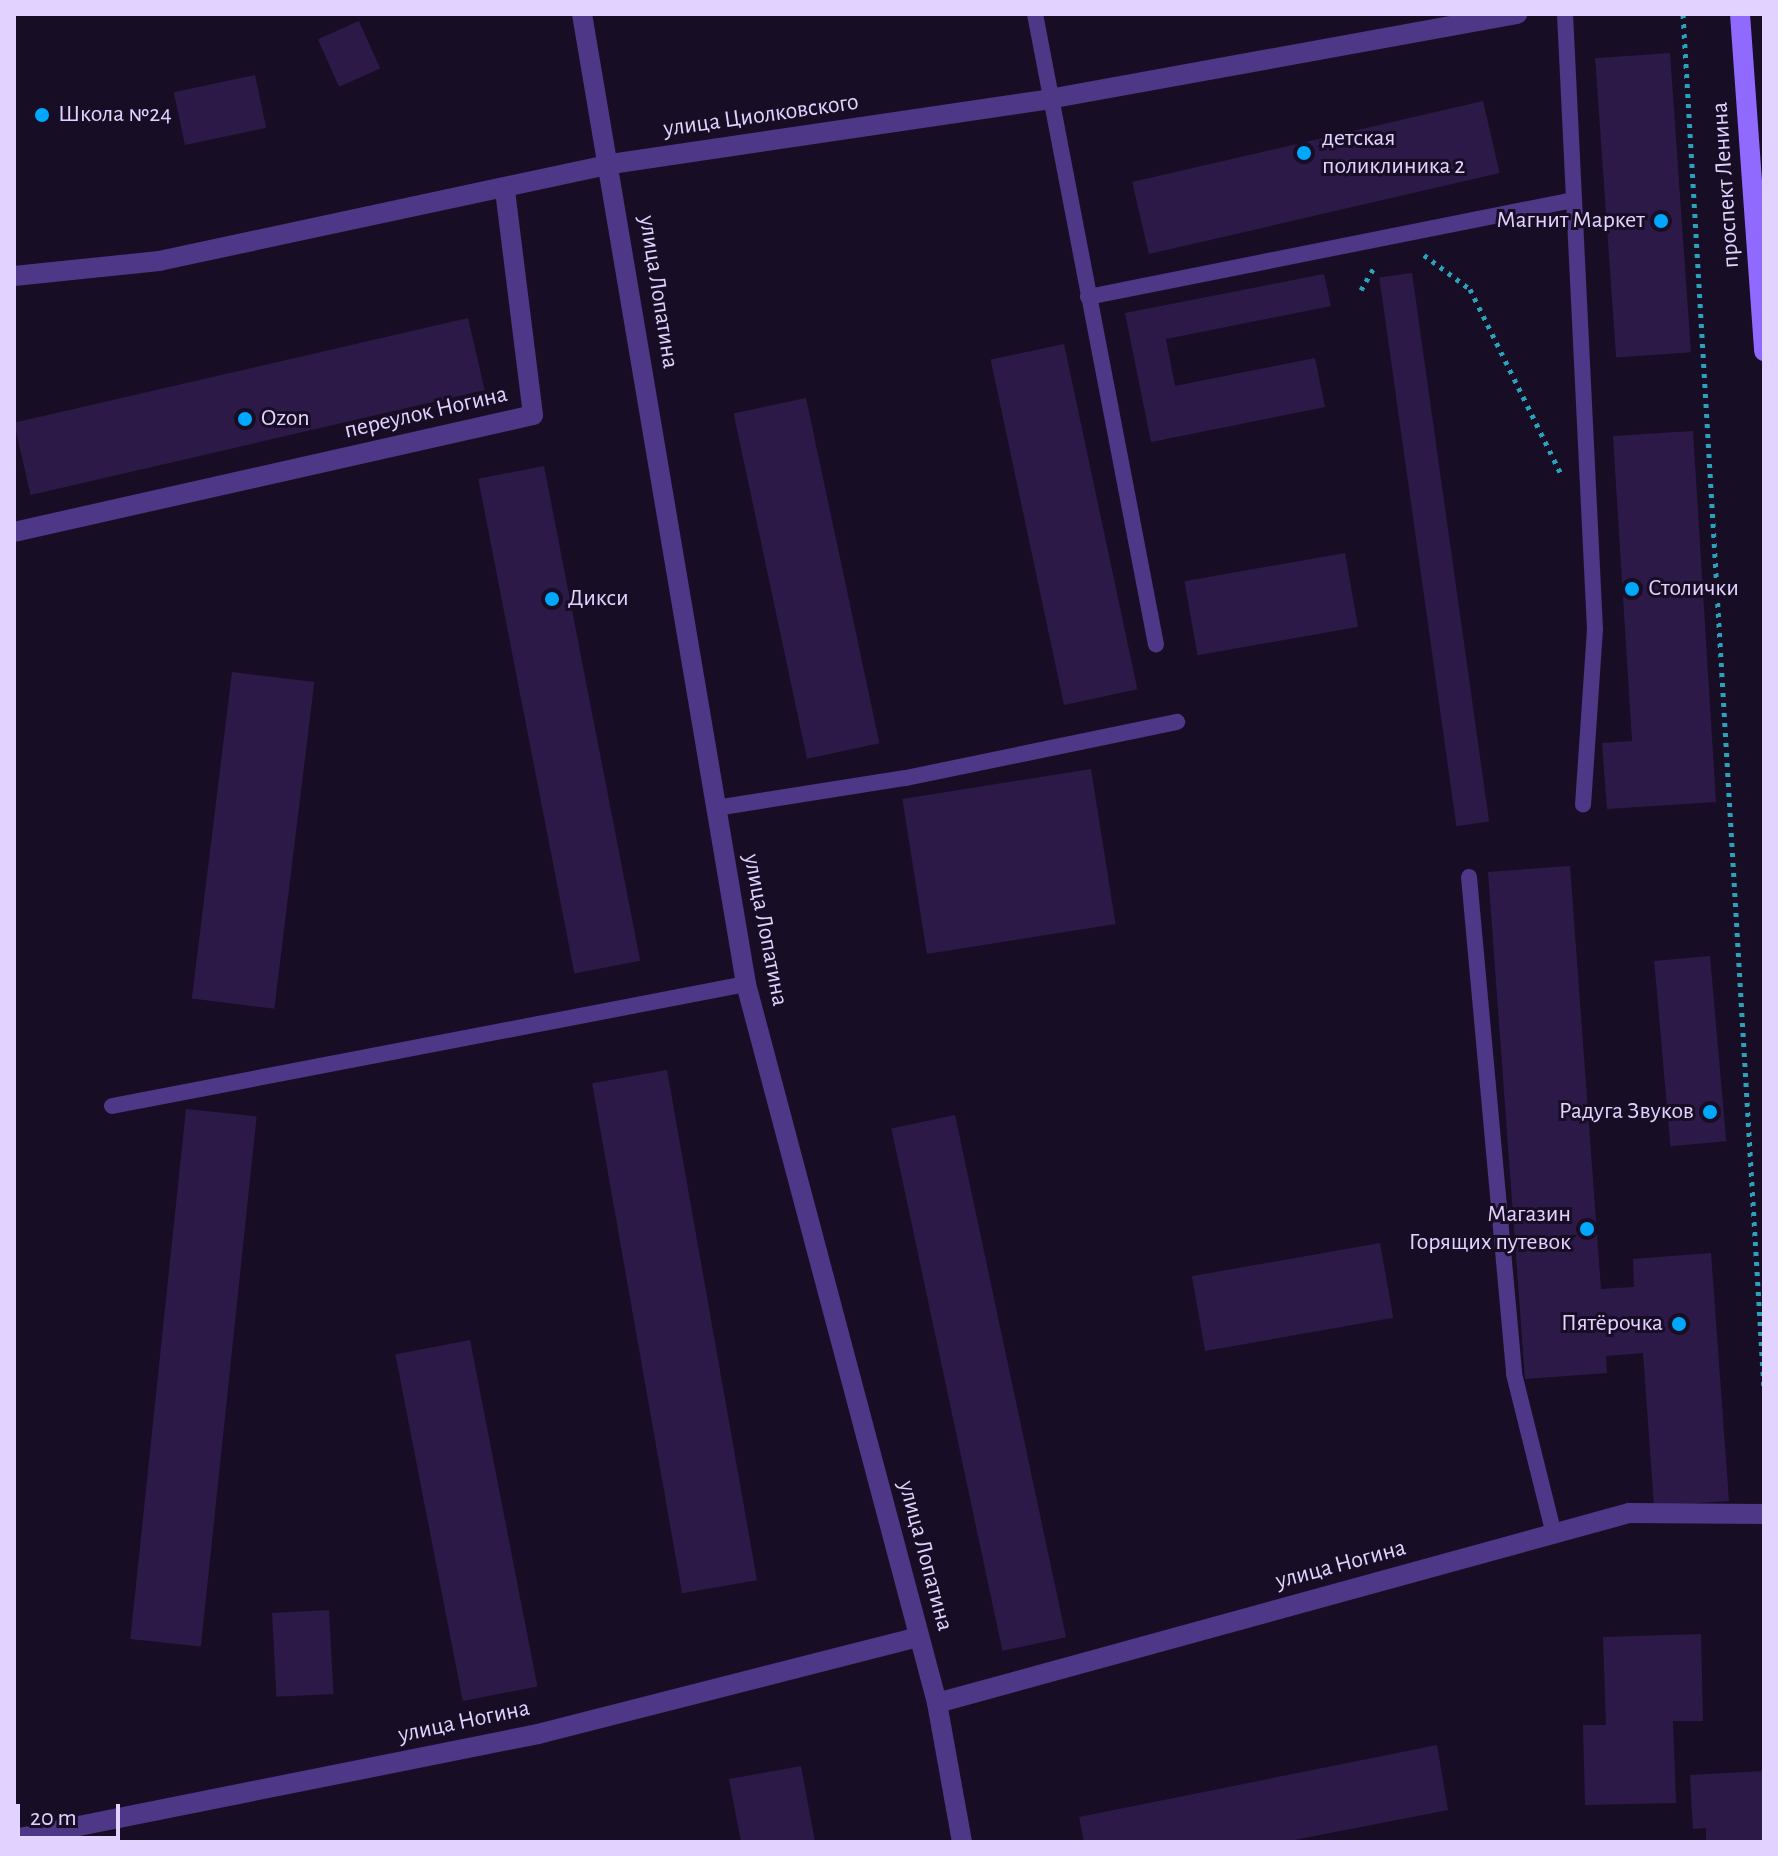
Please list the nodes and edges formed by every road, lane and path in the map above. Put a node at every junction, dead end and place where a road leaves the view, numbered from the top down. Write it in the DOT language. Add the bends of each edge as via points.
graph roads {
  1 [pos="582,14"];
  2 [pos="1035,14"];
  3 [pos="1517,14"];
  4 [pos="1565,14"];
  5 [pos="1683,14"];
  6 [pos="1740,14"];
  7 [pos="1049,99"];
  8 [pos="611,164"];
  9 [pos="505,189"];
  10 [pos="1573,200"];
  11 [pos="1395,233"];
  12 [pos="14,276"];
  13 [pos="1088,297"];
  14 [pos="1764,351"];
  15 [pos="1567,485"];
  16 [pos="14,532"];
  17 [pos="1156,645"];
  18 [pos="1177,722"];
  19 [pos="1583,805"];
  20 [pos="716,808"];
  21 [pos="1469,877"];
  22 [pos="746,984"];
  23 [pos="112,1106"];
  24 [pos="1764,1391"];
  25 [pos="1764,1514"];
  26 [pos="1554,1534"];
  27 [pos="919,1637"];
  28 [pos="937,1703"];
  29 [pos="14,1839"];
  30 [pos="962,1842"];
  1 -- 8 [label="street, улица Лопатина"];
  2 -- 7 [label="lane"];
  3 -- 7 [label="street, улица Циолковского"];
  4 -- 10 [label="lane"];
  5 -- 24 [label="path"];
  6 -- 14 [label="main road, проспект Ленина"];
  7 -- 8 [label="street, улица Циолковского"];
  7 -- 13 [label="lane"];
  8 -- 9 [label="street, улица Циолковского"];
  8 -- 20 [label="street, улица Лопатина"];
  9 -- 12 [label="street, улица Циолковского" via="159,261"];
  9 -- 16 [label="street, переулок Ногина" via="533,415"];
  10 -- 11 [label="lane"];
  10 -- 19 [label="lane" via="1595,629"];
  11 -- 13 [label="lane"];
  11 -- 15 [label="path" via="1470,289"];
  13 -- 17 [label="lane"];
  18 -- 20 [label="lane" via="906,778"];
  20 -- 22 [label="street, улица Лопатина"];
  21 -- 26 [label="lane" via="1514,1374"];
  22 -- 23 [label="lane"];
  22 -- 27 [label="street, улица Лопатина"];
  25 -- 26 [label="street, улица Ногина" via="1629,1513"];
  26 -- 28 [label="street, улица Ногина"];
  27 -- 28 [label="street, улица Лопатина"];
  27 -- 29 [label="street, улица Ногина" via="538,1734"];
  28 -- 30 [label="street, улица Лопатина"];
}
